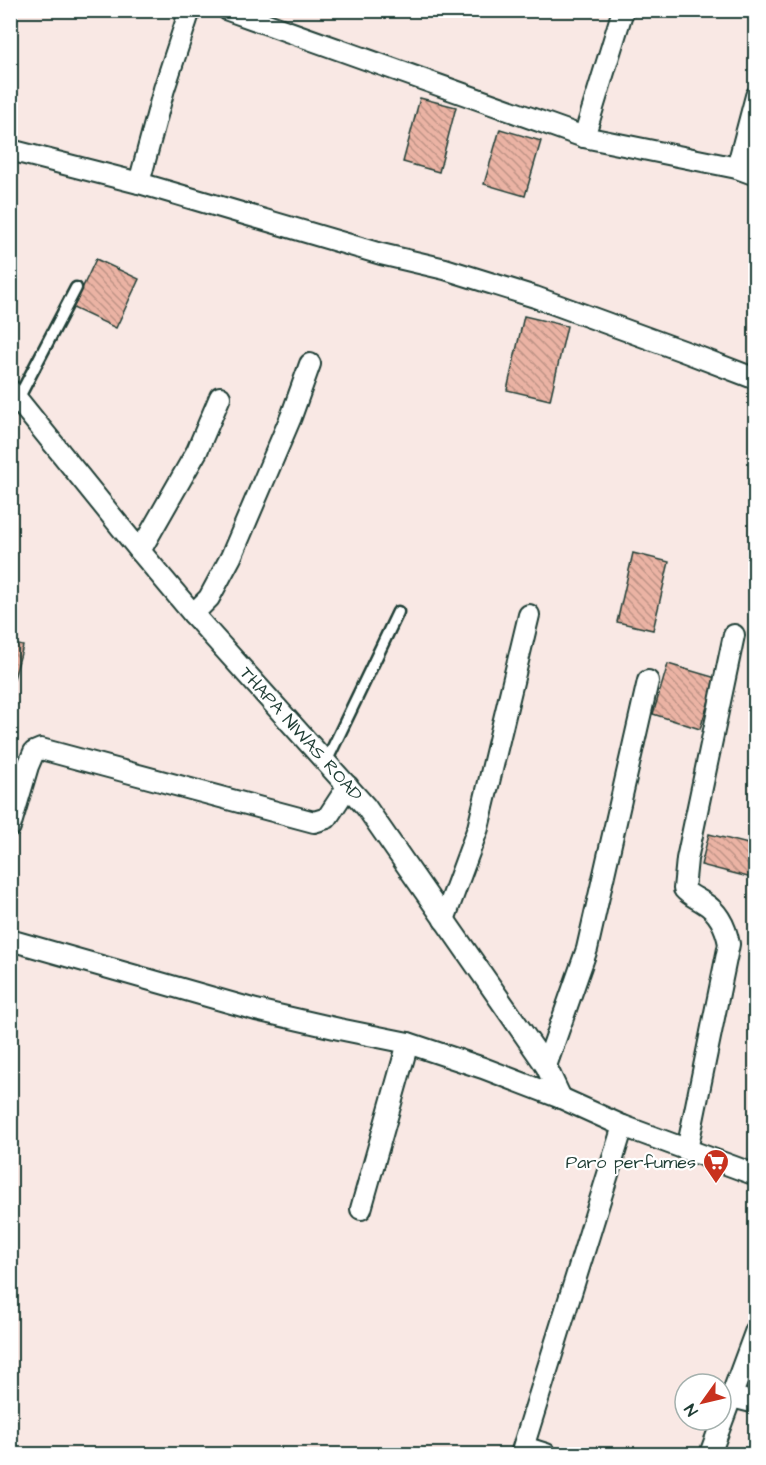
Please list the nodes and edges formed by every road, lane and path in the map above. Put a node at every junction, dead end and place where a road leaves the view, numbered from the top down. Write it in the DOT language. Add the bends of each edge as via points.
graph roads {
  1 [pos="190,10"];
  2 [pos="228,10"];
  3 [pos="624,10"];
  4 [pos="756,96"];
  5 [pos="584,137"];
  6 [pos="10,150"];
  7 [pos="737,168"];
  8 [pos="756,175"];
  9 [pos="139,183"];
  10 [pos="76,288"];
  11 [pos="310,364"];
  12 [pos="756,380"];
  13 [pos="14,395"];
  14 [pos="220,397"];
  15 [pos="140,551"];
  16 [pos="398,612"];
  17 [pos="193,614"];
  18 [pos="529,615"];
  19 [pos="734,635"];
  20 [pos="648,681"];
  21 [pos="326,762"];
  22 [pos="348,786"];
  23 [pos="10,827"];
  24 [pos="444,920"];
  25 [pos="10,940"];
  26 [pos="408,1043"];
  27 [pos="546,1066"];
  28 [pos="561,1098"];
  29 [pos="623,1126"];
  30 [pos="687,1150"];
  31 [pos="756,1175"];
  32 [pos="361,1209"];
  33 [pos="756,1330"];
  34 [pos="733,1394"];
  35 [pos="733,1397"];
  36 [pos="756,1403"];
  37 [pos="719,1432"];
  38 [pos="522,1451"];
  39 [pos="546,1455"];
  40 [pos="710,1455"];
  1 -- 9 [label="street"];
  2 -- 5 [label="street"];
  3 -- 5 [label="street"];
  4 -- 7 [label="street"];
  5 -- 7 [label="street"];
  6 -- 9 [label="street"];
  7 -- 8 [label="street"];
  9 -- 12 [label="street" via="524,294"];
  10 -- 13 [label="lane"];
  11 -- 17 [label="street" via="231,557 209,598"];
  13 -- 15 [label="street, THAPA NIWAS ROAD"];
  14 -- 15 [label="street" via="197,451"];
  15 -- 17 [label="street, THAPA NIWAS ROAD"];
  16 -- 21 [label="lane"];
  17 -- 21 [label="street, THAPA NIWAS ROAD"];
  18 -- 24 [label="street" via="478,828"];
  19 -- 30 [label="street" via="684,882 690,896 716,913 729,944"];
  20 -- 27 [label="street" via="587,949"];
  21 -- 22 [label="street, THAPA NIWAS ROAD"];
  22 -- 23 [label="street" via="327,818 315,822 41,749 34,752 28,766"];
  22 -- 24 [label="street, THAPA NIWAS ROAD"];
  24 -- 27 [label="street, THAPA NIWAS ROAD"];
  25 -- 26 [label="street" via="256,1010"];
  26 -- 28 [label="street"];
  26 -- 32 [label="street"];
  27 -- 28 [label="street, THAPA NIWAS ROAD"];
  28 -- 29 [label="street"];
  29 -- 30 [label="street"];
  29 -- 38 [label="street"];
  30 -- 31 [label="street"];
  33 -- 34 [label="street"];
  35 -- 36 [label="street"];
  37 -- 40 [label="street"];
  38 -- 39 [label="street"];
}
